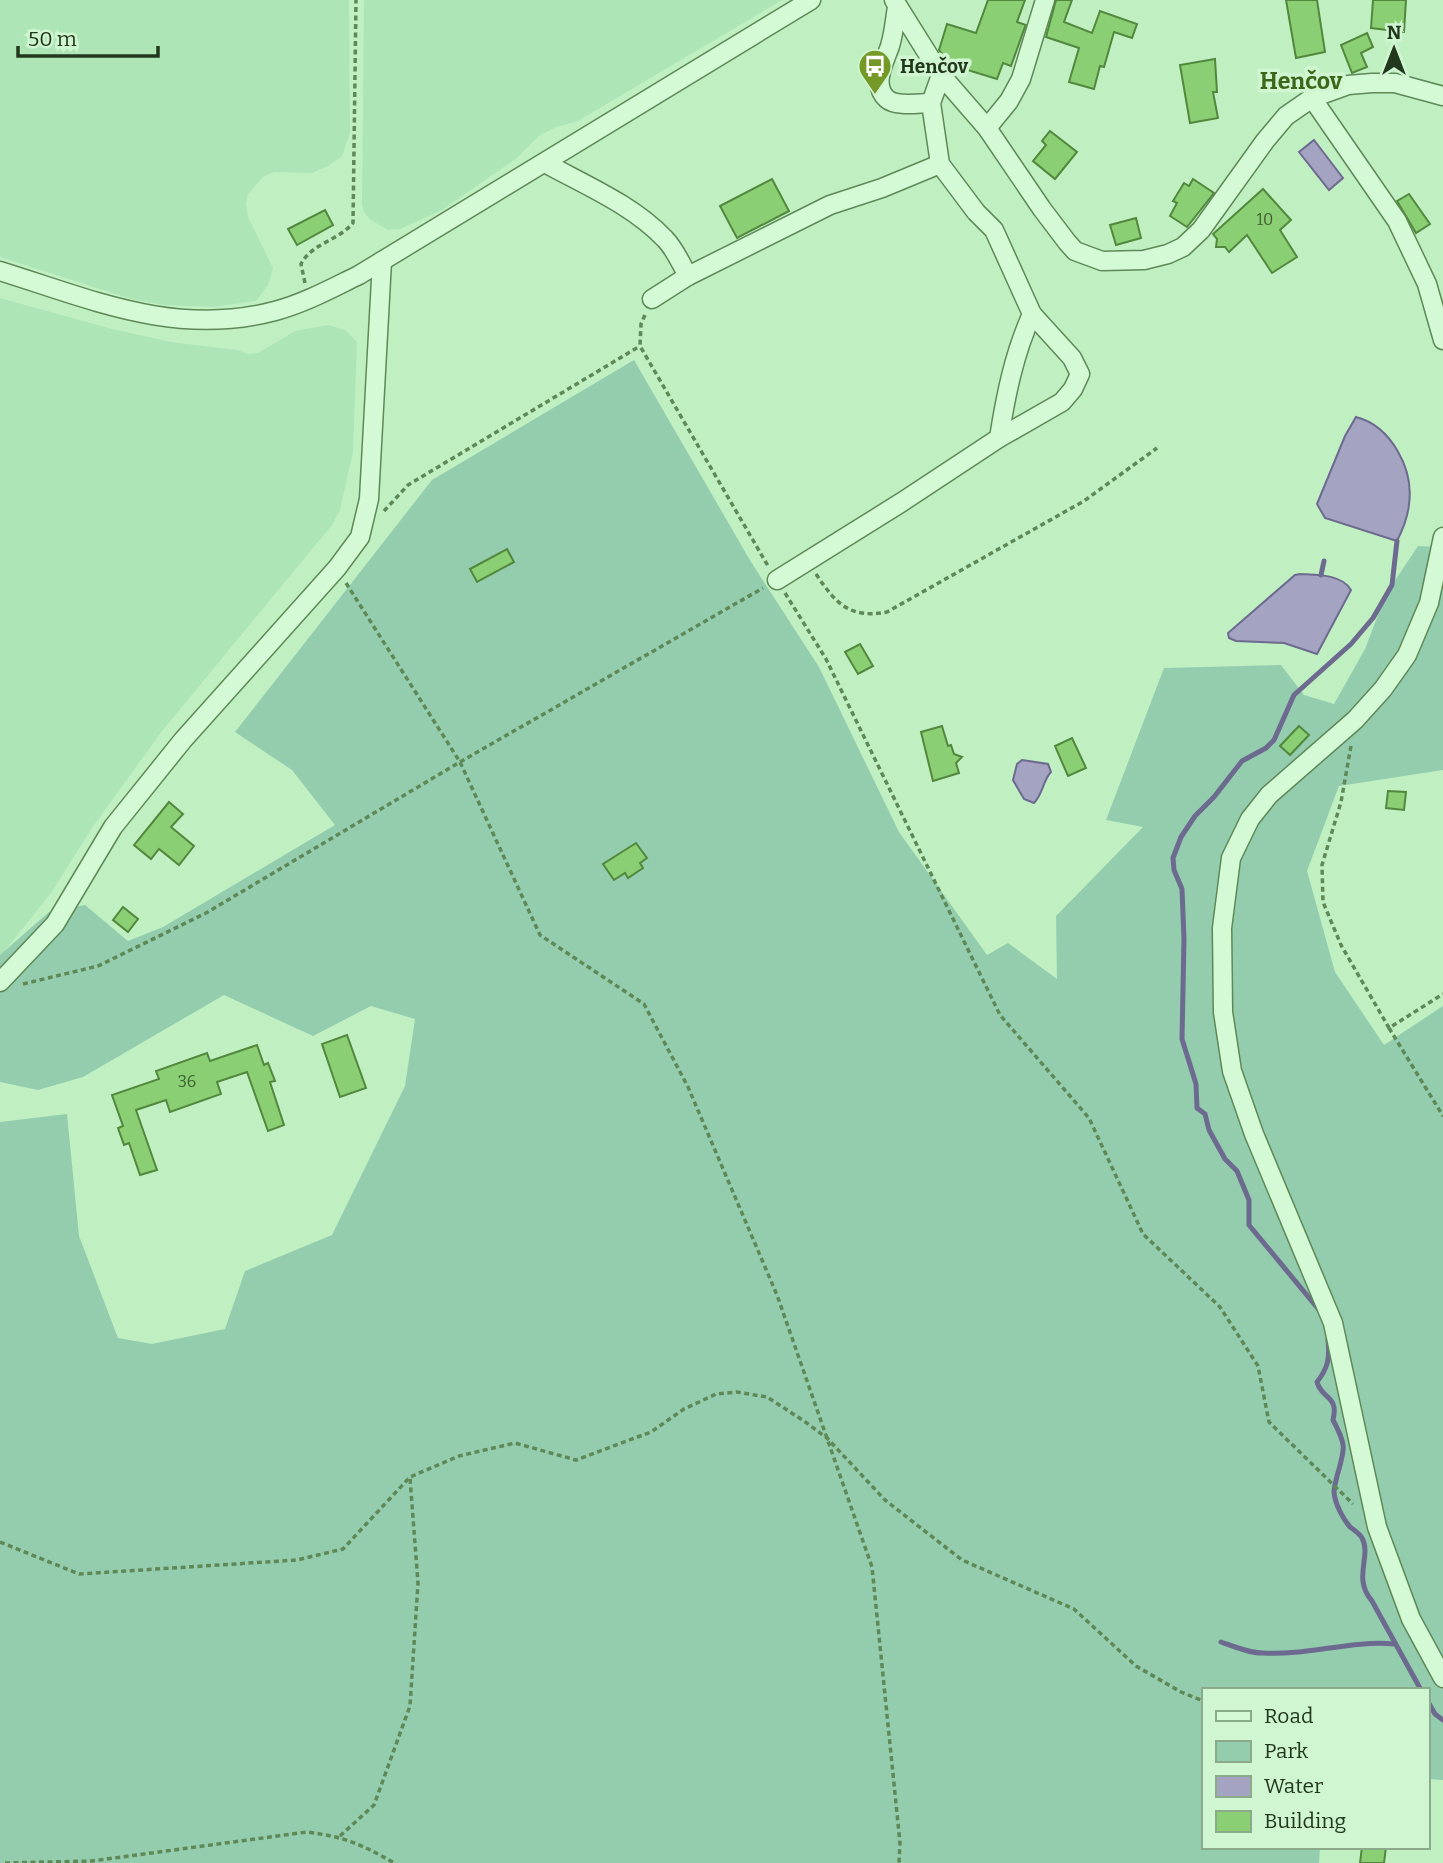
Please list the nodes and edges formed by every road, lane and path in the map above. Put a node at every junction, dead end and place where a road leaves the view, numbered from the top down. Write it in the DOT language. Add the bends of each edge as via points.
graph roads {
  1 [pos="356,0"];
  2 [pos="811,0"];
  3 [pos="1045,0"];
  4 [pos="895,3"];
  5 [pos="942,75"];
  6 [pos="1443,96"];
  7 [pos="1312,98"];
  8 [pos="931,103"];
  9 [pos="987,128"];
  10 [pos="545,163"];
  11 [pos="940,163"];
  12 [pos="382,261"];
  13 [pos="0,271"];
  14 [pos="688,276"];
  15 [pos="310,298"];
  16 [pos="652,299"];
  17 [pos="1032,314"];
  18 [pos="1443,340"];
  19 [pos="999,438"];
  20 [pos="1157,448"];
  21 [pos="360,537"];
  22 [pos="1443,537"];
  23 [pos="807,561"];
  24 [pos="337,568"];
  25 [pos="777,580"];
  26 [pos="1356,720"];
  27 [pos="460,762"];
  28 [pos="918,845"];
  29 [pos="6,984"];
  30 [pos="1443,994"];
  31 [pos="1389,1028"];
  32 [pos="1443,1116"];
  33 [pos="827,1438"];
  34 [pos="410,1478"];
  35 [pos="1377,1527"];
  36 [pos="0,1542"];
  37 [pos="1443,1678"];
  38 [pos="1202,1701"];
  39 [pos="340,1836"];
  40 [pos="5,1863"];
  41 [pos="394,1863"];
  42 [pos="900,1863"];
  1 -- 15 [label="path" via="353,223 312,250 301,264"];
  2 -- 10 [label="street"];
  3 -- 9 [label="street" via="1021,79"];
  4 -- 5 [label="street"];
  4 -- 8 [label="street" via="880,88 896,103"];
  5 -- 8 [label="street"];
  5 -- 9 [label="street"];
  6 -- 7 [label="street" via="1395,83 1372,83 1348,85"];
  7 -- 9 [label="street" via="1286,116 1201,230 1183,247 1144,260 1102,261 1076,251"];
  7 -- 18 [label="street" via="1397,221 1427,284"];
  8 -- 11 [label="street"];
  10 -- 12 [label="street"];
  10 -- 14 [label="street" via="645,220 668,241"];
  11 -- 14 [label="street" via="830,205"];
  11 -- 17 [label="street" via="994,230"];
  12 -- 15 [label="street"];
  12 -- 21 [label="street" via="369,499"];
  13 -- 15 [label="street" via="117,308 183,321 260,314"];
  14 -- 16 [label="street"];
  16 -- 21 [label="path" via="641,324 640,346 408,485"];
  17 -- 19 [label="street" via="1007,386"];
  17 -- 19 [label="street" via="1072,358 1080,374 1062,402"];
  19 -- 23 [label="street"];
  20 -- 23 [label="path" via="1084,501 887,612 869,615 852,611 831,597"];
  21 -- 24 [label="street"];
  22 -- 26 [label="street" via="1429,603 1407,654"];
  23 -- 25 [label="street"];
  24 -- 27 [label="path"];
  24 -- 29 [label="street" via="183,740 113,827 55,923"];
  25 -- 27 [label="path"];
  26 -- 31 [label="path" via="1322,865 1323,902 1341,945"];
  26 -- 35 [label="street" via="1269,795 1240,836 1231,858 1222,928 1223,1012 1232,1071 1254,1134 1333,1323"];
  27 -- 29 [label="path" via="206,913 98,966"];
  27 -- 33 [label="path" via="540,935 644,1004 688,1087 766,1271"];
  28 -- 35 [label="path" via="1000,1015 1089,1118 1143,1234 1220,1307 1258,1366 1269,1422"];
  30 -- 31 [label="path"];
  31 -- 32 [label="path"];
  33 -- 34 [label="path" via="767,1397 716,1394 651,1432 576,1460 514,1443 459,1456"];
  33 -- 38 [label="path" via="885,1500 962,1560 1074,1609 1136,1666"];
  33 -- 42 [label="path" via="872,1567"];
  34 -- 36 [label="path" via="344,1549 297,1560 79,1574"];
  34 -- 39 [label="path" via="418,1583 410,1706 374,1805"];
  35 -- 37 [label="street" via="1411,1619"];
  39 -- 40 [label="path" via="307,1832 92,1861"];
  39 -- 41 [label="path"];
}
